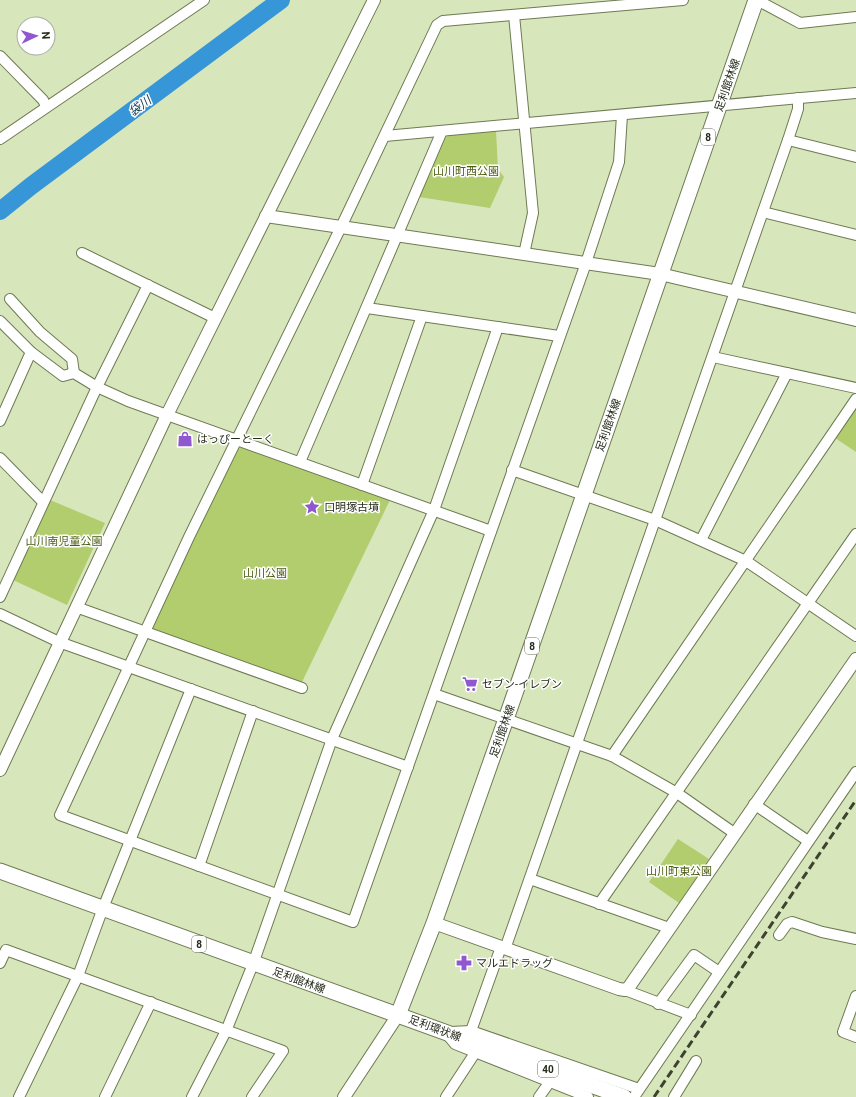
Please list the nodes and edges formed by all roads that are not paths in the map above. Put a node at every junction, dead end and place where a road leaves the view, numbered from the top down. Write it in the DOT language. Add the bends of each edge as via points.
graph roads {
  1 [pos="204,0"];
  2 [pos="374,0"];
  3 [pos="683,0"];
  4 [pos="757,0"];
  5 [pos="514,15"];
  6 [pos="856,18"];
  7 [pos="0,56"];
  8 [pos="856,93"];
  9 [pos="798,98"];
  10 [pos="46,106"];
  11 [pos="719,106"];
  12 [pos="622,115"];
  13 [pos="524,124"];
  14 [pos="442,131"];
  15 [pos="385,136"];
  16 [pos="0,139"];
  17 [pos="788,140"];
  18 [pos="856,157"];
  19 [pos="763,212"];
  20 [pos="266,216"];
  21 [pos="342,227"];
  22 [pos="398,235"];
  23 [pos="856,235"];
  24 [pos="82,253"];
  25 [pos="524,254"];
  26 [pos="586,263"];
  27 [pos="660,274"];
  28 [pos="148,285"];
  29 [pos="735,291"];
  30 [pos="10,299"];
  31 [pos="367,308"];
  32 [pos="422,316"];
  33 [pos="215,318"];
  34 [pos="0,320"];
  35 [pos="856,320"];
  36 [pos="498,327"];
  37 [pos="559,336"];
  38 [pos="31,352"];
  39 [pos="713,356"];
  40 [pos="74,373"];
  41 [pos="787,373"];
  42 [pos="97,387"];
  43 [pos="856,388"];
  44 [pos="856,399"];
  45 [pos="167,415"];
  46 [pos="0,421"];
  47 [pos="236,440"];
  48 [pos="0,458"];
  49 [pos="300,462"];
  50 [pos="512,470"];
  51 [pos="362,485"];
  52 [pos="584,495"];
  53 [pos="43,502"];
  54 [pos="434,510"];
  55 [pos="655,520"];
  56 [pos="491,531"];
  57 [pos="856,534"];
  58 [pos="700,540"];
  59 [pos="746,561"];
  60 [pos="0,598"];
  61 [pos="809,603"];
  62 [pos="76,607"];
  63 [pos="0,614"];
  64 [pos="145,632"];
  65 [pos="856,636"];
  66 [pos="59,642"];
  67 [pos="856,659"];
  68 [pos="129,667"];
  69 [pos="302,688"];
  70 [pos="191,689"];
  71 [pos="434,694"];
  72 [pos="253,711"];
  73 [pos="506,719"];
  74 [pos="332,739"];
  75 [pos="577,743"];
  76 [pos="612,756"];
  77 [pos="408,767"];
  78 [pos="0,770"];
  79 [pos="856,772"];
  80 [pos="678,793"];
  81 [pos="754,804"];
  82 [pos="734,833"];
  83 [pos="130,840"];
  84 [pos="808,841"];
  85 [pos="199,866"];
  86 [pos="0,871"];
  87 [pos="530,879"];
  88 [pos="277,894"];
  89 [pos="599,904"];
  90 [pos="102,908"];
  91 [pos="434,923"];
  92 [pos="669,928"];
  93 [pos="779,935"];
  94 [pos="856,939"];
  95 [pos="503,948"];
  96 [pos="0,963"];
  97 [pos="253,964"];
  98 [pos="719,972"];
  99 [pos="78,976"];
  100 [pos="625,990"];
  101 [pos="856,996"];
  102 [pos="150,1002"];
  103 [pos="658,1004"];
  104 [pos="398,1015"];
  105 [pos="691,1015"];
  106 [pos="226,1031"];
  107 [pos="856,1036"];
  108 [pos="473,1042"];
  109 [pos="696,1061"];
  110 [pos="548,1083"];
  111 [pos="634,1094"];
  112 [pos="257,1095"];
  113 [pos="19,1097"];
  114 [pos="105,1097"];
  115 [pos="192,1097"];
  116 [pos="344,1097"];
  117 [pos="446,1097"];
  118 [pos="539,1097"];
  119 [pos="588,1097"];
  120 [pos="674,1097"];
  1 -- 10 [label="street"];
  2 -- 20 [label="street"];
  3 -- 5 [label="street"];
  4 -- 6 [label="street" via="800,23"];
  4 -- 11 [label="main road, 足利館林線 / 8"];
  5 -- 13 [label="street"];
  5 -- 15 [label="street" via="443,21 437,25"];
  7 -- 10 [label="street"];
  8 -- 9 [label="street"];
  9 -- 11 [label="street"];
  9 -- 17 [label="street" via="798,109"];
  10 -- 16 [label="street"];
  11 -- 12 [label="street"];
  11 -- 27 [label="main road, 足利館林線 / 8"];
  12 -- 13 [label="street"];
  12 -- 26 [label="street" via="619,162"];
  13 -- 14 [label="street"];
  13 -- 25 [label="street" via="533,213"];
  14 -- 15 [label="street"];
  14 -- 22 [label="street"];
  15 -- 21 [label="street"];
  17 -- 18 [label="street"];
  17 -- 19 [label="street"];
  19 -- 23 [label="street"];
  19 -- 29 [label="street"];
  20 -- 21 [label="street"];
  20 -- 33 [label="street"];
  21 -- 22 [label="street"];
  21 -- 47 [label="street"];
  22 -- 25 [label="street"];
  22 -- 31 [label="street"];
  24 -- 28 [label="street"];
  25 -- 26 [label="street"];
  26 -- 27 [label="street"];
  26 -- 37 [label="street"];
  27 -- 29 [label="street"];
  27 -- 52 [label="main road, 足利館林線 / 8"];
  28 -- 33 [label="street"];
  28 -- 42 [label="street"];
  29 -- 35 [label="street"];
  29 -- 39 [label="street"];
  30 -- 40 [label="street" via="40,332 72,359"];
  31 -- 32 [label="street"];
  31 -- 49 [label="street"];
  32 -- 36 [label="street"];
  32 -- 51 [label="street"];
  33 -- 45 [label="street"];
  34 -- 38 [label="street"];
  36 -- 37 [label="street"];
  36 -- 54 [label="street"];
  37 -- 50 [label="street"];
  38 -- 40 [label="street" via="63,376"];
  38 -- 46 [label="street"];
  39 -- 41 [label="street"];
  39 -- 55 [label="street"];
  40 -- 42 [label="street"];
  41 -- 43 [label="street"];
  41 -- 58 [label="street"];
  42 -- 45 [label="street"];
  42 -- 53 [label="street"];
  44 -- 59 [label="street"];
  45 -- 47 [label="street"];
  45 -- 62 [label="street"];
  47 -- 49 [label="street"];
  47 -- 64 [label="street"];
  48 -- 53 [label="street"];
  49 -- 51 [label="street"];
  50 -- 52 [label="street"];
  50 -- 56 [label="street"];
  51 -- 54 [label="street"];
  52 -- 55 [label="street"];
  52 -- 73 [label="main road, 足利館林線 / 8"];
  53 -- 60 [label="street"];
  54 -- 56 [label="street"];
  54 -- 74 [label="street"];
  55 -- 58 [label="street"];
  55 -- 75 [label="street"];
  56 -- 71 [label="street"];
  57 -- 61 [label="street"];
  58 -- 59 [label="street"];
  59 -- 61 [label="street"];
  59 -- 76 [label="street"];
  61 -- 65 [label="street"];
  61 -- 80 [label="street"];
  62 -- 64 [label="street"];
  62 -- 66 [label="street"];
  63 -- 66 [label="street"];
  64 -- 68 [label="street"];
  64 -- 69 [label="street"];
  66 -- 68 [label="street"];
  66 -- 78 [label="street"];
  67 -- 81 [label="street"];
  68 -- 70 [label="street"];
  68 -- 83 [label="street" via="60,815"];
  70 -- 72 [label="street"];
  70 -- 83 [label="street"];
  71 -- 73 [label="street"];
  71 -- 77 [label="street"];
  72 -- 74 [label="street"];
  72 -- 85 [label="street"];
  73 -- 75 [label="street"];
  73 -- 91 [label="main road, 足利館林線 / 8"];
  74 -- 77 [label="street"];
  74 -- 88 [label="street"];
  75 -- 76 [label="street"];
  75 -- 87 [label="street"];
  76 -- 80 [label="street"];
  77 -- 88 [label="street" via="353,922"];
  79 -- 84 [label="street"];
  80 -- 82 [label="street"];
  80 -- 89 [label="street"];
  81 -- 82 [label="street"];
  81 -- 84 [label="street"];
  82 -- 92 [label="street"];
  83 -- 85 [label="street"];
  83 -- 90 [label="street"];
  84 -- 98 [label="street"];
  85 -- 88 [label="street"];
  86 -- 90 [label="main road, 足利館林線 / 8"];
  87 -- 89 [label="street"];
  87 -- 95 [label="street"];
  88 -- 97 [label="street"];
  89 -- 92 [label="street"];
  90 -- 97 [label="main road, 足利館林線 / 8"];
  90 -- 99 [label="street"];
  91 -- 95 [label="street"];
  91 -- 104 [label="main road, 足利館林線 / 8"];
  92 -- 100 [label="street" via="629,988"];
  93 -- 94 [label="street" via="787,924 792,922"];
  95 -- 100 [label="street"];
  95 -- 108 [label="street"];
  96 -- 99 [label="street" via="6,950"];
  97 -- 104 [label="main road, 足利館林線 / 8"];
  97 -- 106 [label="street"];
  98 -- 103 [label="street" via="694,955"];
  98 -- 105 [label="street"];
  99 -- 102 [label="street"];
  99 -- 113 [label="street"];
  100 -- 103 [label="street"];
  101 -- 107 [label="street" via="843,1032"];
  102 -- 106 [label="street"];
  102 -- 114 [label="street"];
  103 -- 105 [label="street"];
  104 -- 108 [label="main road, 足利環状線 / 40"];
  104 -- 116 [label="street"];
  105 -- 111 [label="street"];
  106 -- 112 [label="street" via="283,1051"];
  106 -- 115 [label="street"];
  108 -- 110 [label="street"];
  108 -- 111 [label="main road, 40"];
  108 -- 117 [label="street"];
  109 -- 120 [label="street"];
  110 -- 118 [label="street"];
  110 -- 119 [label="street"];
}
